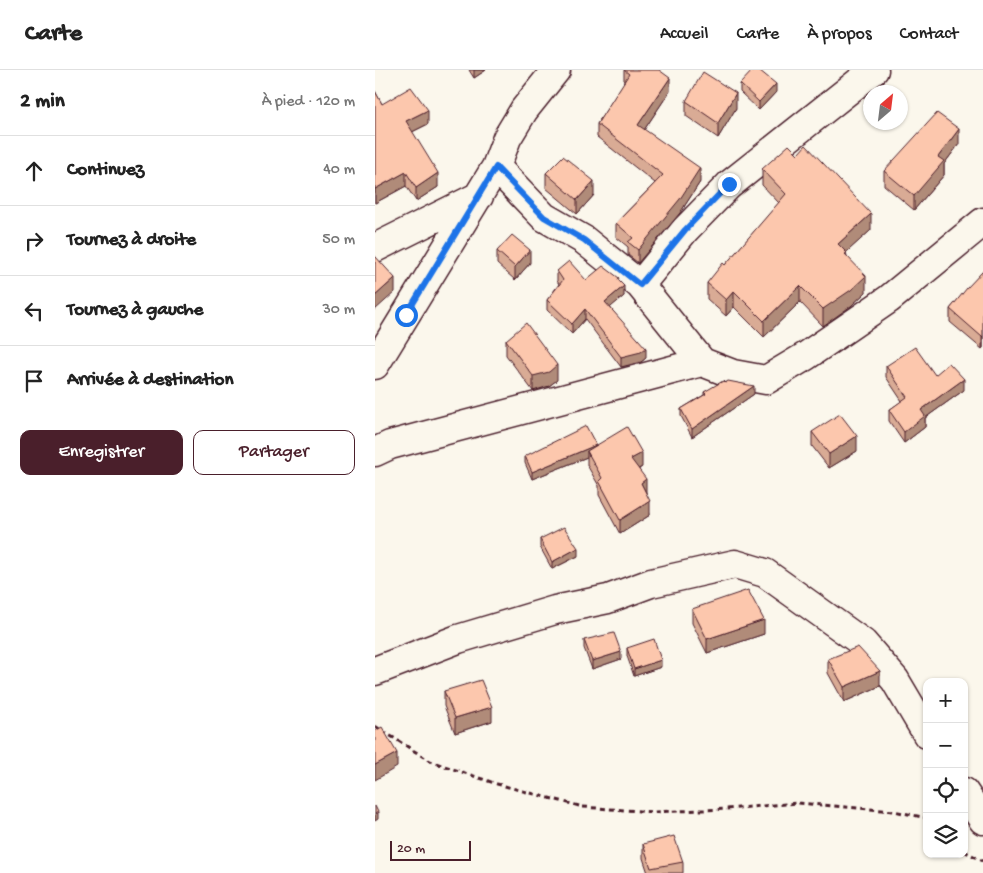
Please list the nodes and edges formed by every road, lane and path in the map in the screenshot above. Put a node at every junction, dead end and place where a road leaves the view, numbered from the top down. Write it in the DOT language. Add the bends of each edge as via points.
graph roads {
  1 [pos="556,70"];
  2 [pos="874,70"];
  3 [pos="496,167"];
  4 [pos="479,196"];
  5 [pos="983,222"];
  6 [pos="375,248"];
  7 [pos="640,285"];
  8 [pos="702,362"];
  9 [pos="375,365"];
  10 [pos="375,452"];
  11 [pos="378,660"];
  12 [pos="375,726"];
  13 [pos="923,727"];
  14 [pos="968,798"];
  15 [pos="923,817"];
  16 [pos="983,820"];
  17 [pos="968,853"];
  18 [pos="983,861"];
  1 -- 3 [label="street" via="524,110 507,138"];
  2 -- 7 [label="street" via="729,184 685,230"];
  3 -- 4 [label="street"];
  3 -- 7 [label="street" via="544,217 584,240"];
  4 -- 6 [label="street"];
  4 -- 9 [label="street"];
  5 -- 8 [label="street" via="889,299 766,380 733,374"];
  7 -- 8 [label="street"];
  8 -- 10 [label="street" via="390,445"];
  11 -- 13 [label="street" via="555,610 608,599 651,583 735,564 765,573 863,643 895,680"];
  12 -- 15 [label="path" via="429,761 497,784 583,807 653,812 798,803 895,811"];
  14 -- 16 [label="street"];
  17 -- 18 [label="path"];
}
